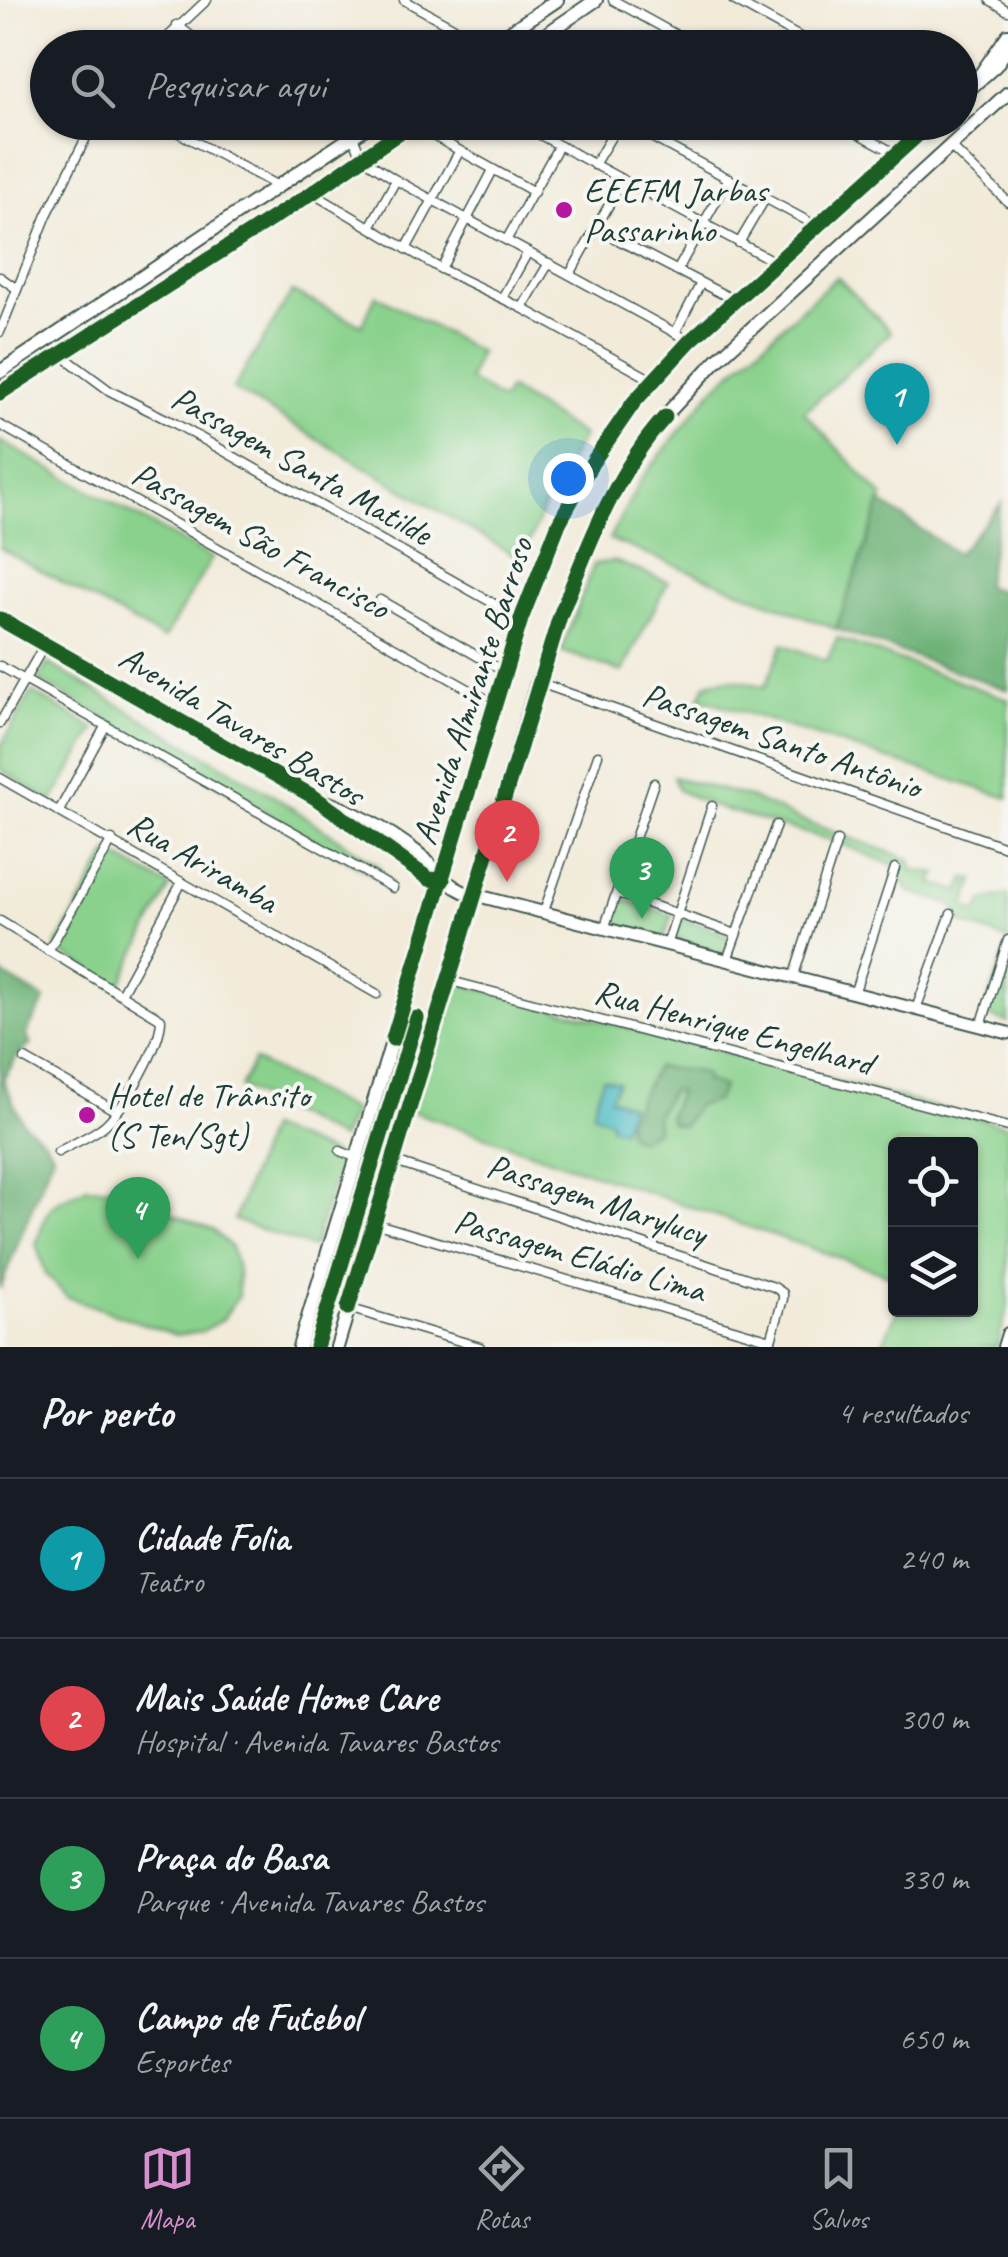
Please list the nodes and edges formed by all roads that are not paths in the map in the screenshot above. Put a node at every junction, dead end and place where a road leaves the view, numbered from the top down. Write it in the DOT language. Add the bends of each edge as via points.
graph roads {
  1 [pos="207,0"];
  2 [pos="404,0"];
  3 [pos="596,0"];
  4 [pos="613,0"];
  5 [pos="733,0"];
  6 [pos="990,0"];
  7 [pos="548,2"];
  8 [pos="1008,12"];
  9 [pos="177,25"];
  10 [pos="172,30"];
  11 [pos="184,30"];
  12 [pos="457,30"];
  13 [pos="510,30"];
  14 [pos="552,30"];
  15 [pos="667,30"];
  16 [pos="787,30"];
  17 [pos="1008,35"];
  18 [pos="1008,48"];
  19 [pos="978,78"];
  20 [pos="978,80"];
  21 [pos="1008,93"];
  22 [pos="978,121"];
  23 [pos="85,140"];
  24 [pos="192,140"];
  25 [pos="348,140"];
  26 [pos="355,140"];
  27 [pos="388,140"];
  28 [pos="440,140"];
  29 [pos="547,140"];
  30 [pos="610,140"];
  31 [pos="656,140"];
  32 [pos="869,140"];
  33 [pos="912,140"];
  34 [pos="958,140"];
  35 [pos="558,147"];
  36 [pos="951,147"];
  37 [pos="459,152"];
  38 [pos="896,154"];
  39 [pos="362,158"];
  40 [pos="594,165"];
  41 [pos="493,170"];
  42 [pos="729,178"];
  43 [pos="396,180"];
  44 [pos="623,180"];
  45 [pos="279,187"];
  46 [pos="534,192"];
  47 [pos="312,193"];
  48 [pos="765,199"];
  49 [pos="432,200"];
  50 [pos="1008,202"];
  51 [pos="466,218"];
  52 [pos="703,225"];
  53 [pos="816,226"];
  54 [pos="370,227"];
  55 [pos="596,228"];
  56 [pos="507,239"];
  57 [pos="739,242"];
  58 [pos="406,249"];
  59 [pos="528,252"];
  60 [pos="775,262"];
  61 [pos="549,263"];
  62 [pos="441,269"];
  63 [pos="677,271"];
  64 [pos="570,274"];
  65 [pos="0,276"];
  66 [pos="701,283"];
  67 [pos="16,289"];
  68 [pos="502,298"];
  69 [pos="734,300"];
  70 [pos="522,308"];
  71 [pos="0,332"];
  72 [pos="675,333"];
  73 [pos="690,341"];
  74 [pos="60,354"];
  75 [pos="0,372"];
  76 [pos="652,380"];
  77 [pos="0,394"];
  78 [pos="0,424"];
  79 [pos="380,600"];
  80 [pos="0,618"];
  81 [pos="521,619"];
  82 [pos="45,644"];
  83 [pos="0,666"];
  84 [pos="505,672"];
  85 [pos="24,680"];
  86 [pos="537,682"];
  87 [pos="495,704"];
  88 [pos="0,722"];
  89 [pos="106,725"];
  90 [pos="598,755"];
  91 [pos="0,778"];
  92 [pos="654,783"];
  93 [pos="712,806"];
  94 [pos="59,811"];
  95 [pos="776,825"];
  96 [pos="112,840"];
  97 [pos="837,841"];
  98 [pos="1008,848"];
  99 [pos="895,868"];
  100 [pos="443,880"];
  101 [pos="182,882"];
  102 [pos="393,888"];
  103 [pos="617,893"];
  104 [pos="474,895"];
  105 [pos="544,914"];
  106 [pos="951,914"];
  107 [pos="677,915"];
  108 [pos="0,921"];
  109 [pos="604,929"];
  110 [pos="736,934"];
  111 [pos="1008,940"];
  112 [pos="666,945"];
  113 [pos="48,951"];
  114 [pos="727,960"];
  115 [pos="793,978"];
  116 [pos="447,980"];
  117 [pos="121,994"];
  118 [pos="377,994"];
  119 [pos="854,994"];
  120 [pos="916,1009"];
  121 [pos="981,1026"];
  122 [pos="1008,1033"];
  123 [pos="25,1059"];
  124 [pos="116,1112"];
  125 [pos="1008,1126"];
  126 [pos="340,1151"];
  127 [pos="58,1152"];
  128 [pos="357,1158"];
  129 [pos="392,1160"];
  130 [pos="374,1223"];
  131 [pos="348,1308"];
  132 [pos="1008,1334"];
  133 [pos="770,1344"];
  134 [pos="298,1347"];
  135 [pos="337,1347"];
  136 [pos="480,1347"];
  137 [pos="1004,1347"];
  1 -- 9 [label="street"];
  2 -- 12 [label="street"];
  3 -- 14 [label="main road"];
  4 -- 15 [label="street"];
  5 -- 16 [label="street"];
  6 -- 8 [label="street"];
  7 -- 13 [label="main road"];
  9 -- 10 [label="street"];
  9 -- 11 [label="street"];
  17 -- 19 [label="main road"];
  18 -- 20 [label="main road"];
  21 -- 22 [label="main road, Avenida Almirante Barroso"];
  23 -- 67 [label="street"];
  24 -- 45 [label="street"];
  25 -- 45 [label="main road"];
  26 -- 39 [label="street"];
  27 -- 39 [label="main road"];
  28 -- 37 [label="street"];
  29 -- 35 [label="street"];
  30 -- 40 [label="street"];
  31 -- 42 [label="street"];
  32 -- 38 [label="street"];
  33 -- 38 [label="main road, Avenida Almirante Barroso"];
  34 -- 36 [label="main road, Avenida Almirante Barroso"];
  35 -- 40 [label="street"];
  35 -- 46 [label="street"];
  36 -- 50 [label="street"];
  36 -- 86 [label="main road, Avenida Almirante Barroso" via="717,360 652,431 588,544"];
  37 -- 41 [label="street"];
  37 -- 49 [label="street"];
  38 -- 53 [label="main road, Avenida Almirante Barroso"];
  39 -- 43 [label="street"];
  39 -- 47 [label="main road"];
  40 -- 44 [label="street"];
  41 -- 46 [label="street"];
  41 -- 51 [label="street"];
  42 -- 48 [label="street"];
  42 -- 52 [label="street"];
  43 -- 49 [label="street"];
  43 -- 54 [label="street"];
  44 -- 52 [label="street"];
  44 -- 55 [label="street"];
  45 -- 75 [label="main road"];
  46 -- 56 [label="street"];
  47 -- 54 [label="street"];
  47 -- 74 [label="main road"];
  48 -- 53 [label="street"];
  48 -- 57 [label="street"];
  49 -- 51 [label="street"];
  49 -- 58 [label="street"];
  51 -- 56 [label="street"];
  51 -- 62 [label="street"];
  52 -- 57 [label="street"];
  52 -- 63 [label="street"];
  53 -- 60 [label="main road, Avenida Almirante Barroso"];
  54 -- 58 [label="street"];
  55 -- 63 [label="street"];
  55 -- 64 [label="street"];
  56 -- 59 [label="street"];
  57 -- 60 [label="street"];
  58 -- 62 [label="street"];
  59 -- 61 [label="street"];
  59 -- 68 [label="street"];
  60 -- 69 [label="main road, Avenida Almirante Barroso"];
  61 -- 64 [label="street"];
  61 -- 70 [label="street"];
  62 -- 68 [label="street"];
  63 -- 66 [label="street"];
  64 -- 72 [label="street"];
  65 -- 67 [label="street"];
  66 -- 69 [label="street"];
  66 -- 72 [label="street"];
  67 -- 71 [label="street"];
  68 -- 70 [label="street"];
  69 -- 73 [label="main road, Avenida Almirante Barroso"];
  70 -- 76 [label="street"];
  72 -- 73 [label="street"];
  73 -- 76 [label="main road, Avenida Almirante Barroso"];
  74 -- 77 [label="main road"];
  74 -- 81 [label="street, Passagem Santa Matilde" via="110,391"];
  76 -- 81 [label="main road, Avenida Almirante Barroso" via="610,435 559,523"];
  78 -- 87 [label="street, Passagem São Francisco"];
  79 -- 84 [label="street"];
  80 -- 82 [label="main road, Avenida Tavares Bastos"];
  81 -- 84 [label="main road, Avenida Almirante Barroso"];
  82 -- 85 [label="street"];
  82 -- 100 [label="main road, Avenida Tavares Bastos" via="314,796 429,879"];
  83 -- 85 [label="street"];
  84 -- 87 [label="main road, Avenida Almirante Barroso"];
  85 -- 88 [label="street"];
  85 -- 89 [label="street"];
  86 -- 98 [label="street, Passagem Santo Antônio"];
  86 -- 104 [label="main road, Avenida Almirante Barroso"];
  87 -- 100 [label="main road, Avenida Almirante Barroso"];
  89 -- 94 [label="street"];
  89 -- 102 [label="street"];
  90 -- 105 [label="street"];
  91 -- 94 [label="street, Rua Ariramba"];
  92 -- 103 [label="street"];
  93 -- 107 [label="street"];
  94 -- 96 [label="street, Rua Ariramba"];
  95 -- 110 [label="street"];
  96 -- 101 [label="street, Rua Ariramba"];
  96 -- 113 [label="street"];
  97 -- 115 [label="street"];
  99 -- 119 [label="street"];
  100 -- 104 [label="main road, Avenida Tavares Bastos"];
  100 -- 128 [label="main road, Avenida Almirante Barroso"];
  101 -- 117 [label="street"];
  101 -- 118 [label="street, Rua Ariramba"];
  103 -- 107 [label="street"];
  103 -- 109 [label="street"];
  104 -- 105 [label="main road, Avenida Tavares Bastos"];
  104 -- 116 [label="main road, Avenida Almirante Barroso"];
  105 -- 109 [label="main road, Avenida Tavares Bastos"];
  106 -- 120 [label="street"];
  107 -- 110 [label="street"];
  107 -- 112 [label="street"];
  108 -- 113 [label="street"];
  109 -- 112 [label="main road, Avenida Tavares Bastos"];
  110 -- 114 [label="street"];
  111 -- 121 [label="street"];
  112 -- 114 [label="main road, Avenida Tavares Bastos"];
  113 -- 117 [label="street"];
  114 -- 115 [label="main road, Avenida Tavares Bastos"];
  115 -- 119 [label="main road, Avenida Tavares Bastos"];
  116 -- 125 [label="street, Rua Henrique Engelhard"];
  116 -- 129 [label="main road, Avenida Almirante Barroso"];
  117 -- 124 [label="street" via="157,1016 161,1028"];
  119 -- 120 [label="main road, Avenida Tavares Bastos"];
  120 -- 121 [label="main road, Avenida Tavares Bastos"];
  121 -- 122 [label="main road, Avenida Tavares Bastos"];
  123 -- 124 [label="street"];
  124 -- 127 [label="street"];
  126 -- 128 [label="street"];
  128 -- 134 [label="main road, Avenida Almirante Barroso"];
  129 -- 130 [label="main road, Avenida Almirante Barroso"];
  129 -- 133 [label="street, Passagem Marylucy" via="774,1287 782,1293"];
  130 -- 131 [label="main road, Avenida Almirante Barroso"];
  130 -- 133 [label="street, Passagem Eládio Lima"];
  131 -- 135 [label="main road, Avenida Almirante Barroso"];
  131 -- 136 [label="street"];
  132 -- 137 [label="main road"];
}
